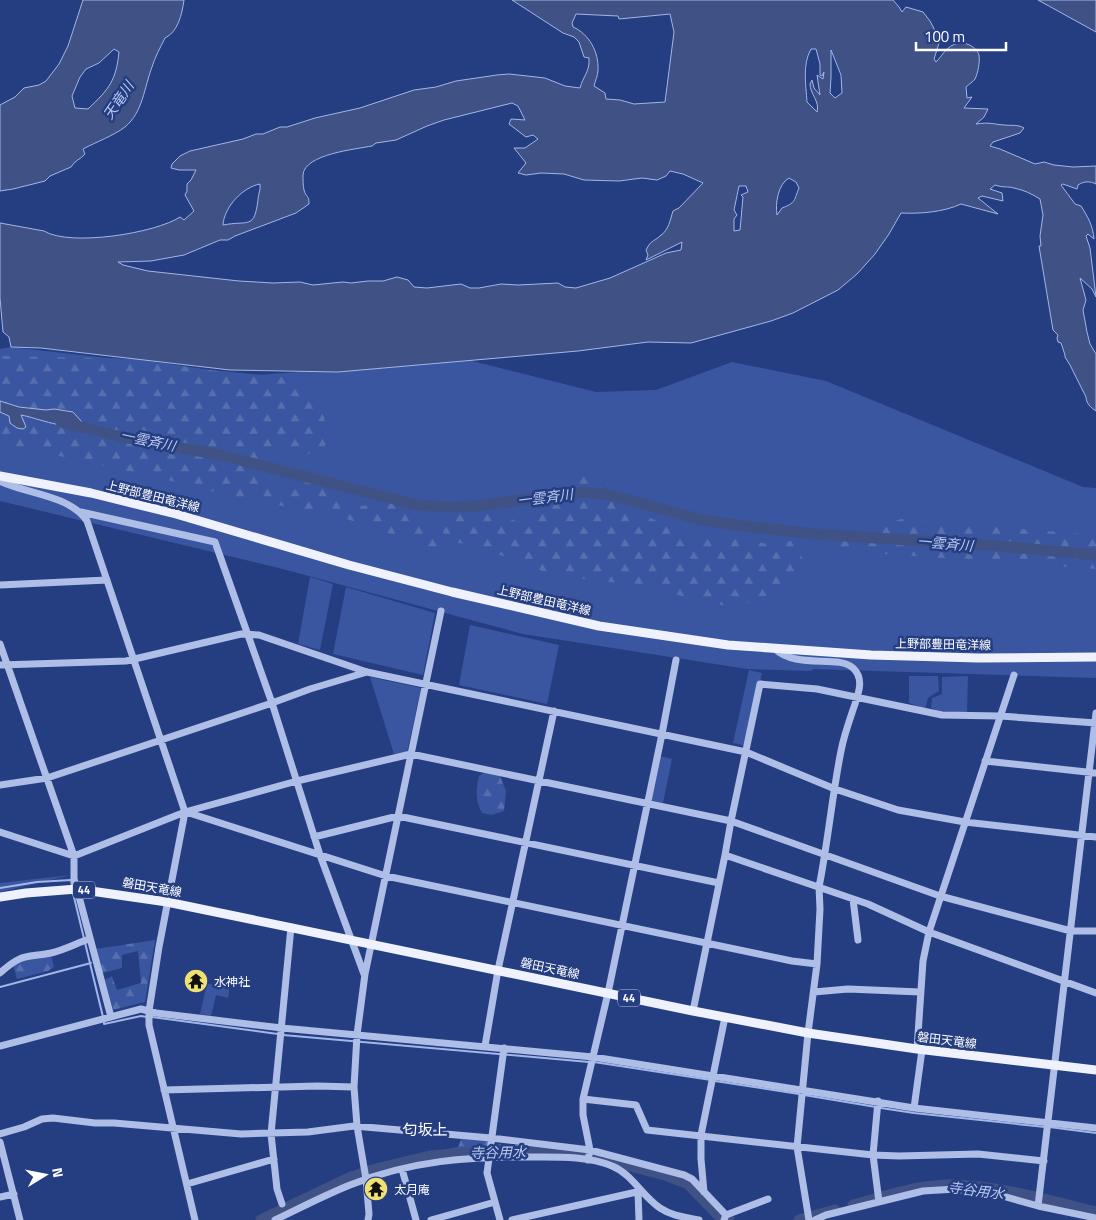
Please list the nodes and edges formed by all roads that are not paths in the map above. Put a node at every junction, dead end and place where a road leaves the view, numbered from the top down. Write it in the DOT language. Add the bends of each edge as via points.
graph roads {
  1 [pos="0,476"];
  2 [pos="0,481"];
  3 [pos="81,512"];
  4 [pos="107,580"];
  5 [pos="0,585"];
  6 [pos="441,611"];
  7 [pos="248,633"];
  8 [pos="0,644"];
  9 [pos="774,648"];
  10 [pos="1096,657"];
  11 [pos="134,660"];
  12 [pos="676,660"];
  13 [pos="4,665"];
  14 [pos="367,672"];
  15 [pos="1014,675"];
  16 [pos="426,684"];
  17 [pos="857,697"];
  18 [pos="272,703"];
  19 [pos="554,711"];
  20 [pos="1096,714"];
  21 [pos="1000,716"];
  22 [pos="1096,723"];
  23 [pos="662,734"];
  24 [pos="162,741"];
  25 [pos="746,752"];
  26 [pos="411,754"];
  27 [pos="985,761"];
  28 [pos="1093,773"];
  29 [pos="46,778"];
  30 [pos="539,780"];
  31 [pos="297,781"];
  32 [pos="0,785"];
  33 [pos="835,789"];
  34 [pos="647,805"];
  35 [pos="185,812"];
  36 [pos="398,816"];
  37 [pos="731,821"];
  38 [pos="965,822"];
  39 [pos="0,832"];
  40 [pos="1082,836"];
  41 [pos="314,837"];
  42 [pos="1096,837"];
  43 [pos="526,843"];
  44 [pos="825,854"];
  45 [pos="320,855"];
  46 [pos="725,855"];
  47 [pos="74,856"];
  48 [pos="634,865"];
  49 [pos="386,876"];
  50 [pos="719,883"];
  51 [pos="819,887"];
  52 [pos="77,890"];
  53 [pos="940,896"];
  54 [pos="0,897"];
  55 [pos="853,899"];
  56 [pos="513,901"];
  57 [pos="167,902"];
  58 [pos="622,924"];
  59 [pos="291,928"];
  60 [pos="1071,931"];
  61 [pos="929,932"];
  62 [pos="1096,932"];
  63 [pos="89,939"];
  64 [pos="858,940"];
  65 [pos="353,941"];
  66 [pos="707,942"];
  67 [pos="372,944"];
  68 [pos="817,964"];
  69 [pos="498,970"];
  70 [pos="0,973"];
  71 [pos="364,974"];
  72 [pos="1065,983"];
  73 [pos="814,992"];
  74 [pos="920,992"];
  75 [pos="608,993"];
  76 [pos="1096,994"];
  77 [pos="149,1011"];
  78 [pos="693,1011"];
  79 [pos="111,1017"];
  80 [pos="726,1017"];
  81 [pos="282,1028"];
  82 [pos="808,1032"];
  83 [pos="357,1035"];
  84 [pos="0,1046"];
  85 [pos="484,1046"];
  86 [pos="504,1048"];
  87 [pos="919,1049"];
  88 [pos="593,1057"];
  89 [pos="1056,1066"];
  90 [pos="1096,1070"];
  91 [pos="714,1076"];
  92 [pos="276,1086"];
  93 [pos="354,1088"];
  94 [pos="164,1090"];
  95 [pos="803,1090"];
  96 [pos="583,1099"];
  97 [pos="878,1101"];
  98 [pos="914,1108"];
  99 [pos="1049,1123"];
  100 [pos="357,1126"];
  101 [pos="1096,1128"];
  102 [pos="174,1129"];
  103 [pos="0,1134"];
  104 [pos="271,1134"];
  105 [pos="701,1135"];
  106 [pos="492,1138"];
  107 [pos="0,1142"];
  108 [pos="797,1147"];
  109 [pos="590,1150"];
  110 [pos="873,1155"];
  111 [pos="489,1156"];
  112 [pos="274,1159"];
  113 [pos="588,1160"];
  114 [pos="1044,1161"];
  115 [pos="402,1169"];
  116 [pos="366,1179"];
  117 [pos="187,1184"];
  118 [pos="640,1191"];
  119 [pos="704,1192"];
  120 [pos="14,1194"];
  121 [pos="0,1198"];
  122 [pos="768,1199"];
  123 [pos="495,1202"];
  124 [pos="879,1202"];
  125 [pos="282,1204"];
  126 [pos="1038,1206"];
  127 [pos="725,1217"];
  128 [pos="827,1218"];
  129 [pos="1096,1218"];
  130 [pos="20,1220"];
  131 [pos="195,1220"];
  132 [pos="275,1220"];
  133 [pos="368,1220"];
  134 [pos="416,1220"];
  135 [pos="431,1220"];
  136 [pos="500,1220"];
  137 [pos="512,1220"];
  138 [pos="639,1220"];
  139 [pos="699,1220"];
  140 [pos="809,1220"];
  141 [pos="815,1220"];
  1 -- 9 [label="main road, 上野部豊田竜洋線" via="91,493 176,514 405,580 599,626 728,645"];
  2 -- 3 [label="street"];
  3 -- 4 [label="street"];
  3 -- 7 [label="street" via="215,542"];
  4 -- 5 [label="street"];
  4 -- 11 [label="street"];
  6 -- 16 [label="street"];
  7 -- 11 [label="street"];
  7 -- 14 [label="street"];
  7 -- 18 [label="street"];
  8 -- 13 [label="street"];
  9 -- 10 [label="main road, 上野部豊田竜洋線" via="968,658"];
  9 -- 17 [label="street" via="779,654 798,660 852,666 860,681"];
  11 -- 13 [label="street"];
  11 -- 24 [label="street"];
  12 -- 23 [label="street"];
  13 -- 29 [label="street"];
  14 -- 16 [label="street"];
  14 -- 18 [label="street"];
  15 -- 21 [label="street"];
  16 -- 19 [label="street"];
  16 -- 26 [label="street"];
  17 -- 21 [label="street" via="942,715"];
  17 -- 25 [label="street" via="817,689 760,684"];
  17 -- 33 [label="street" via="841,750"];
  18 -- 24 [label="street"];
  18 -- 31 [label="street"];
  19 -- 23 [label="street"];
  19 -- 30 [label="street"];
  20 -- 22 [label="street"];
  21 -- 22 [label="street"];
  21 -- 27 [label="street"];
  22 -- 28 [label="street"];
  23 -- 25 [label="street"];
  23 -- 34 [label="street"];
  24 -- 29 [label="street"];
  24 -- 35 [label="street"];
  25 -- 33 [label="street"];
  25 -- 37 [label="street"];
  26 -- 30 [label="street"];
  26 -- 31 [label="street"];
  26 -- 36 [label="street"];
  27 -- 28 [label="street"];
  27 -- 38 [label="street"];
  28 -- 40 [label="street"];
  29 -- 32 [label="street"];
  29 -- 47 [label="street"];
  30 -- 34 [label="street"];
  30 -- 43 [label="street"];
  31 -- 35 [label="street"];
  31 -- 41 [label="street"];
  33 -- 38 [label="street" via="898,810"];
  33 -- 44 [label="street"];
  34 -- 37 [label="street"];
  34 -- 48 [label="street"];
  35 -- 45 [label="street"];
  35 -- 47 [label="street"];
  35 -- 57 [label="street"];
  36 -- 41 [label="street"];
  36 -- 43 [label="street"];
  36 -- 49 [label="street"];
  37 -- 44 [label="street"];
  37 -- 46 [label="street"];
  38 -- 40 [label="street"];
  38 -- 53 [label="street"];
  39 -- 47 [label="street"];
  40 -- 42 [label="street"];
  40 -- 60 [label="street"];
  41 -- 45 [label="street"];
  43 -- 48 [label="street"];
  43 -- 56 [label="street"];
  44 -- 51 [label="street"];
  44 -- 53 [label="street"];
  45 -- 49 [label="street"];
  45 -- 65 [label="street"];
  46 -- 50 [label="street"];
  46 -- 51 [label="street"];
  47 -- 52 [label="street"];
  48 -- 50 [label="street"];
  48 -- 58 [label="street"];
  49 -- 56 [label="street"];
  49 -- 67 [label="street"];
  50 -- 66 [label="street"];
  51 -- 55 [label="street"];
  51 -- 68 [label="street"];
  52 -- 54 [label="main road, 磐田天竜線 / 44"];
  52 -- 57 [label="main road, 磐田天竜線 / 44"];
  52 -- 63 [label="street"];
  53 -- 60 [label="street"];
  53 -- 61 [label="street"];
  55 -- 61 [label="street"];
  55 -- 64 [label="street"];
  56 -- 58 [label="street"];
  56 -- 69 [label="street"];
  57 -- 59 [label="main road, 磐田天竜線 / 44"];
  57 -- 77 [label="street"];
  58 -- 66 [label="street"];
  58 -- 75 [label="street"];
  59 -- 65 [label="main road, 磐田天竜線 / 44"];
  59 -- 81 [label="street"];
  60 -- 62 [label="street"];
  60 -- 72 [label="street"];
  61 -- 72 [label="street"];
  61 -- 74 [label="street"];
  63 -- 70 [label="street" via="52,952 24,956"];
  63 -- 79 [label="street"];
  65 -- 67 [label="main road, 磐田天竜線 / 44"];
  65 -- 71 [label="street"];
  66 -- 68 [label="street"];
  66 -- 78 [label="street"];
  67 -- 69 [label="main road, 磐田天竜線 / 44"];
  67 -- 71 [label="street"];
  68 -- 73 [label="street"];
  69 -- 75 [label="main road, 磐田天竜線 / 44"];
  69 -- 85 [label="street"];
  71 -- 83 [label="street"];
  72 -- 76 [label="street"];
  72 -- 89 [label="street"];
  73 -- 74 [label="street" via="848,989"];
  73 -- 82 [label="street"];
  74 -- 87 [label="street"];
  75 -- 78 [label="main road, 磐田天竜線 / 44"];
  75 -- 88 [label="street"];
  77 -- 79 [label="street" via="141,1009"];
  77 -- 81 [label="street"];
  77 -- 94 [label="street" via="149,1025"];
  78 -- 80 [label="main road, 磐田天竜線 / 44"];
  79 -- 84 [label="street"];
  80 -- 82 [label="main road, 磐田天竜線 / 44"];
  80 -- 91 [label="street"];
  81 -- 83 [label="street"];
  81 -- 92 [label="street"];
  82 -- 87 [label="main road, 磐田天竜線 / 44"];
  82 -- 95 [label="street"];
  83 -- 85 [label="street"];
  83 -- 93 [label="street"];
  85 -- 86 [label="street"];
  86 -- 88 [label="street"];
  86 -- 106 [label="street"];
  87 -- 89 [label="main road, 磐田天竜線 / 44"];
  87 -- 98 [label="street"];
  88 -- 91 [label="street"];
  88 -- 96 [label="street"];
  89 -- 90 [label="main road, 磐田天竜線 / 44"];
  89 -- 99 [label="street"];
  91 -- 95 [label="street"];
  91 -- 105 [label="street"];
  92 -- 93 [label="street"];
  92 -- 94 [label="street"];
  92 -- 104 [label="street"];
  93 -- 100 [label="street"];
  94 -- 102 [label="street"];
  95 -- 97 [label="street"];
  95 -- 108 [label="street"];
  96 -- 105 [label="street" via="636,1105 647,1130"];
  96 -- 109 [label="street"];
  97 -- 98 [label="street"];
  97 -- 110 [label="street"];
  98 -- 99 [label="street"];
  99 -- 101 [label="street"];
  99 -- 114 [label="street"];
  100 -- 104 [label="street"];
  100 -- 106 [label="street"];
  100 -- 116 [label="street"];
  102 -- 103 [label="street" via="54,1118"];
  102 -- 104 [label="street"];
  102 -- 117 [label="street"];
  104 -- 112 [label="street"];
  105 -- 108 [label="street"];
  105 -- 119 [label="street"];
  106 -- 109 [label="street"];
  106 -- 111 [label="street"];
  107 -- 120 [label="street"];
  108 -- 110 [label="street"];
  108 -- 140 [label="street"];
  109 -- 113 [label="street"];
  109 -- 119 [label="street" via="684,1175"];
  110 -- 114 [label="street" via="978,1154"];
  110 -- 124 [label="street"];
  111 -- 113 [label="street"];
  111 -- 115 [label="street" via="443,1160"];
  111 -- 123 [label="street" via="487,1172"];
  112 -- 117 [label="street"];
  112 -- 125 [label="street"];
  113 -- 118 [label="street" via="612,1166"];
  114 -- 126 [label="street"];
  115 -- 116 [label="street"];
  115 -- 134 [label="street"];
  116 -- 132 [label="street"];
  116 -- 133 [label="street"];
  117 -- 131 [label="street"];
  118 -- 137 [label="street"];
  118 -- 138 [label="street"];
  118 -- 139 [label="street" via="672,1214"];
  119 -- 127 [label="street"];
  120 -- 121 [label="street"];
  120 -- 130 [label="street"];
  122 -- 127 [label="street"];
  123 -- 135 [label="street"];
  123 -- 136 [label="street"];
  124 -- 126 [label="street" via="923,1191 956,1189 999,1195"];
  124 -- 128 [label="street"];
  126 -- 129 [label="street"];
  128 -- 141 [label="street"];
}
